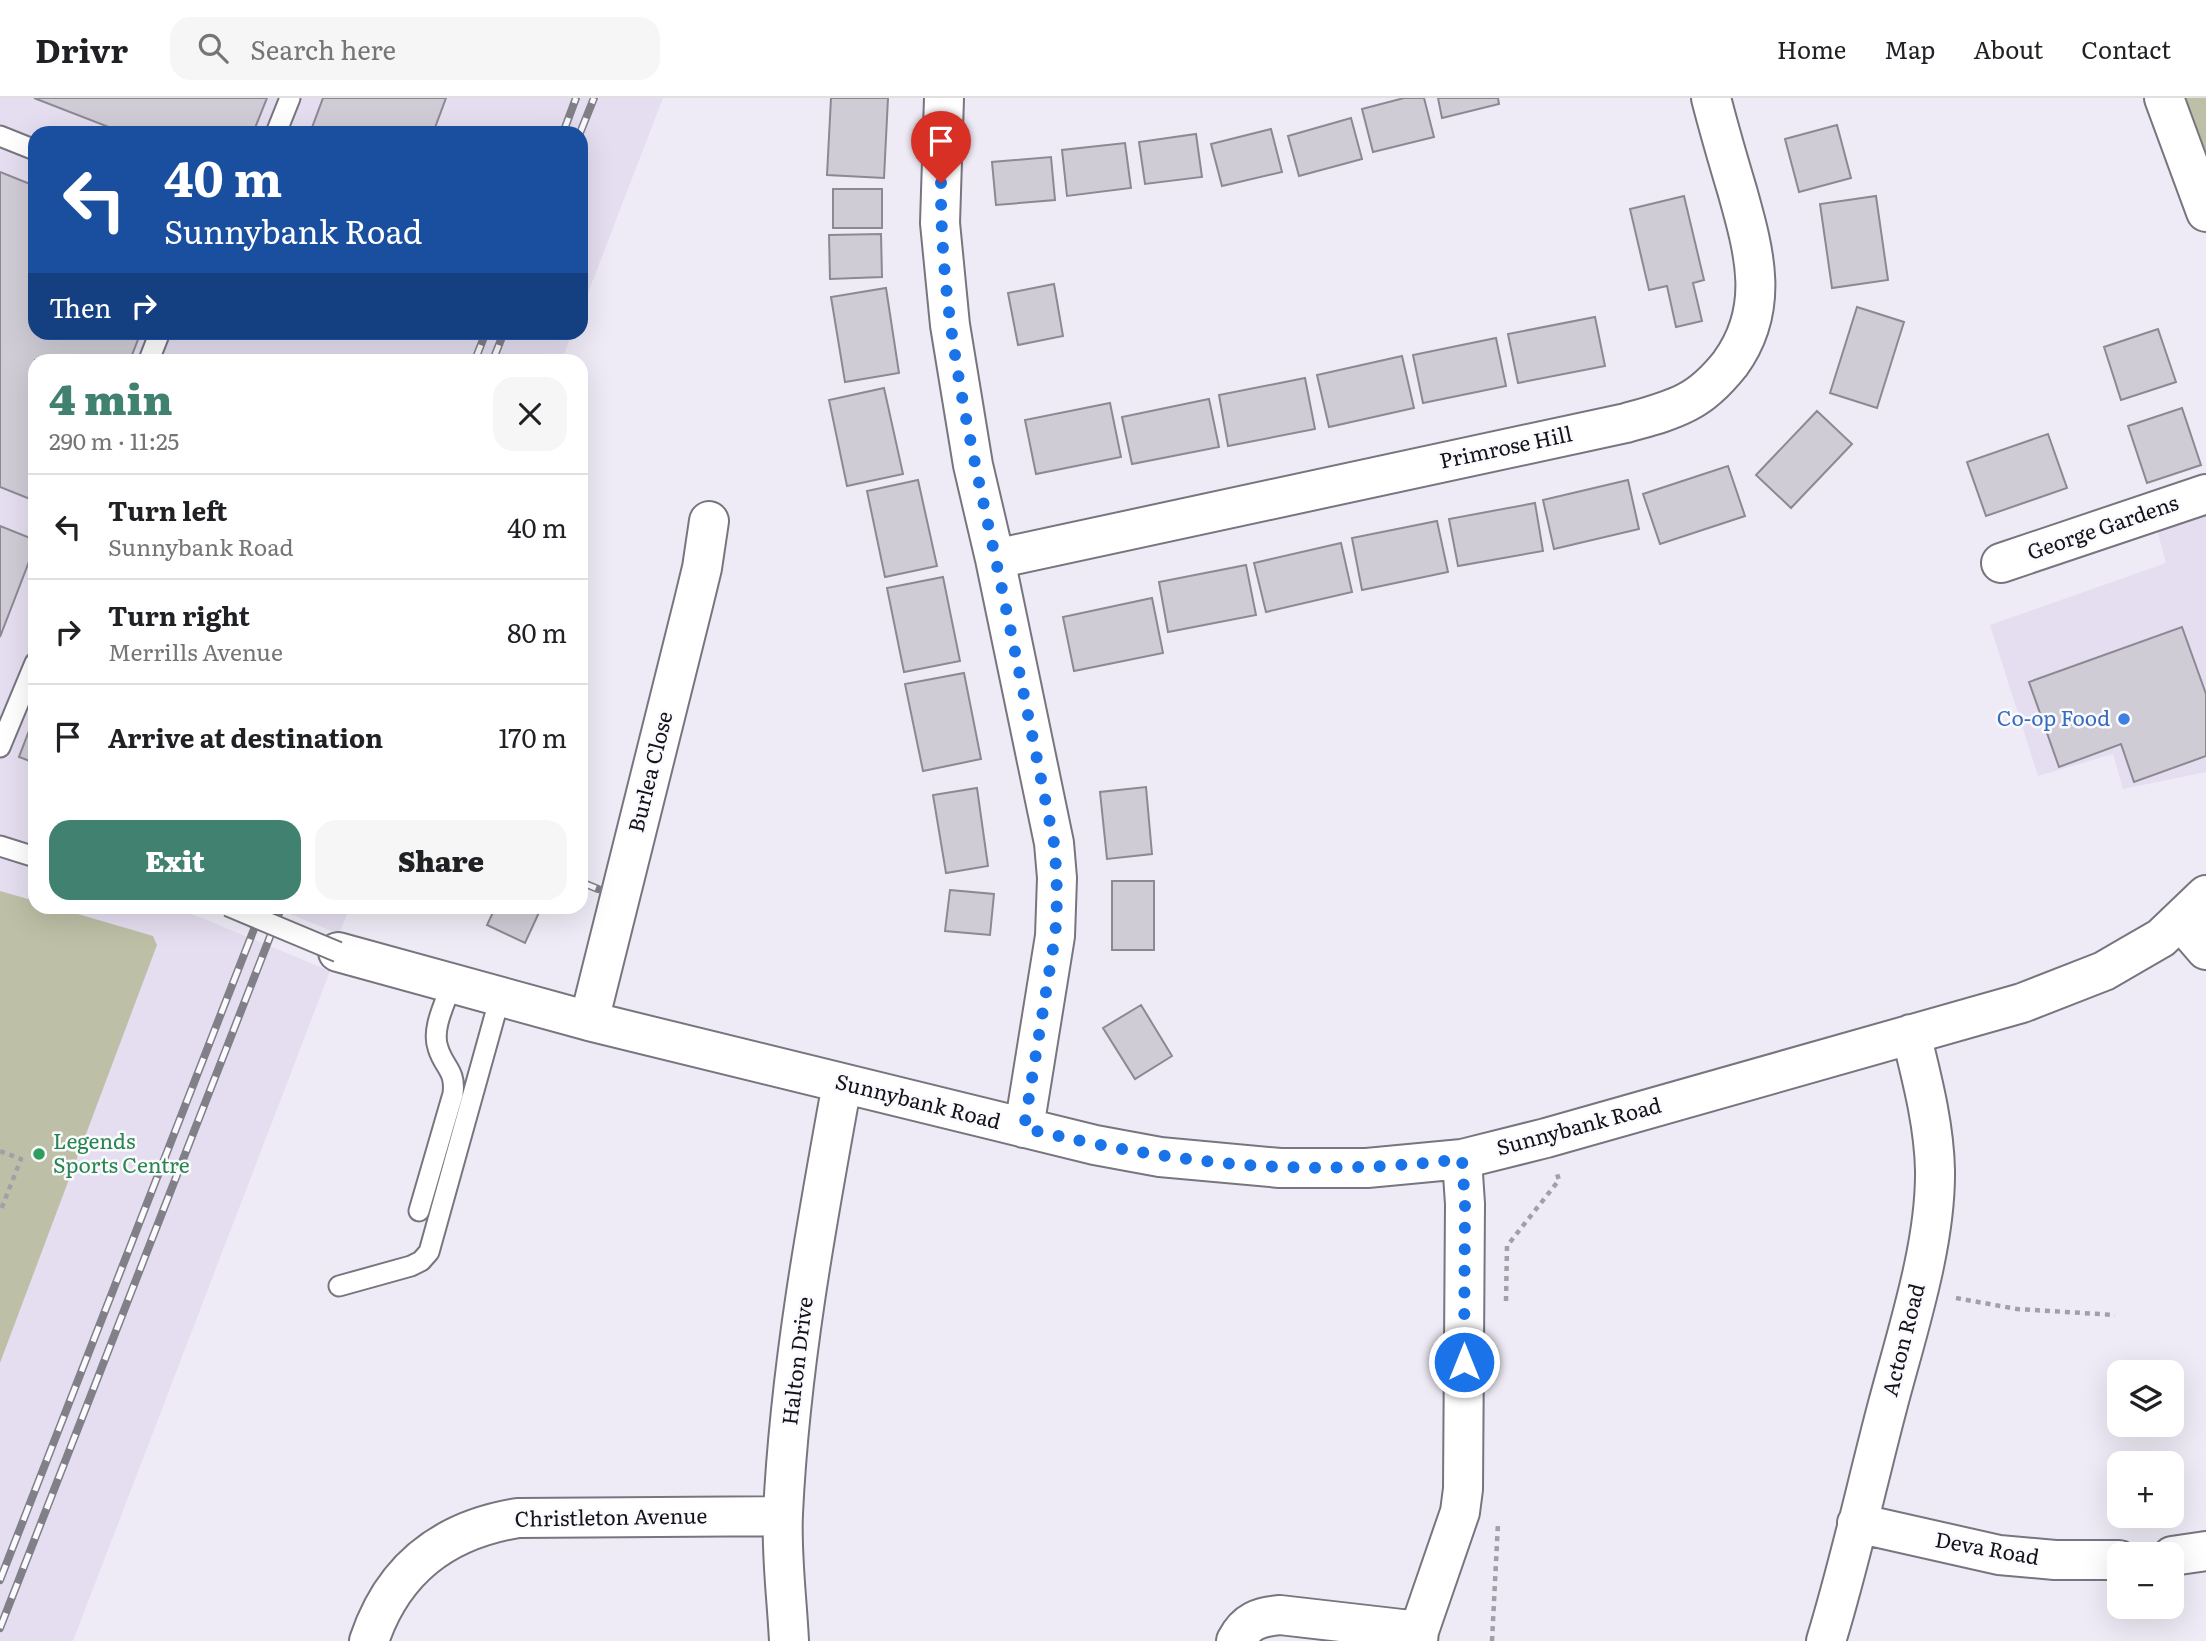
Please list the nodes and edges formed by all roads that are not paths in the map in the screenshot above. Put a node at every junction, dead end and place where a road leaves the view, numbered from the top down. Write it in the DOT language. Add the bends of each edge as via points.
graph roads {
  1 [pos="290,98"];
  2 [pos="944,98"];
  3 [pos="1711,98"];
  4 [pos="2164,98"];
  5 [pos="279,126"];
  6 [pos="0,136"];
  7 [pos="28,146"];
  8 [pos="2206,212"];
  9 [pos="2204,503"];
  10 [pos="709,521"];
  11 [pos="995,559"];
  12 [pos="2001,563"];
  13 [pos="28,680"];
  14 [pos="0,747"];
  15 [pos="0,846"];
  16 [pos="28,856"];
  17 [pos="2194,908"];
  18 [pos="247,914"];
  19 [pos="2206,950"];
  20 [pos="338,952"];
  21 [pos="452,984"];
  22 [pos="500,997"];
  23 [pos="589,1021"];
  24 [pos="1911,1034"];
  25 [pos="842,1084"];
  26 [pos="1024,1128"];
  27 [pos="1462,1159"];
  28 [pos="419,1211"];
  29 [pos="340,1286"];
  30 [pos="783,1516"];
  31 [pos="1857,1523"];
  32 [pos="2206,1552"];
  33 [pos="2184,1555"];
  34 [pos="2107,1560"];
  35 [pos="1419,1636"];
  36 [pos="369,1641"];
  37 [pos="789,1641"];
  38 [pos="1236,1641"];
  39 [pos="1826,1641"];
  1 -- 5 [label="lane"];
  2 -- 11 [label="street" via="940,199 944,274 973,465"];
  3 -- 11 [label="street, Primrose Hill" via="1752,243 1755,295 1753,316 1739,351 1714,383 1689,402 1626,423"];
  4 -- 8 [label="street"];
  6 -- 7 [label="lane"];
  9 -- 12 [label="street, George Gardens"];
  10 -- 23 [label="street, Burlea Close" via="702,568"];
  11 -- 26 [label="street" via="1054,843 1057,878 1055,936"];
  13 -- 14 [label="lane"];
  15 -- 16 [label="lane"];
  17 -- 19 [label="street"];
  17 -- 24 [label="street, Sunnybank Road" via="2161,938 2104,971 2022,1003"];
  18 -- 20 [label="lane, Sunnybank Road, bridge"];
  20 -- 21 [label="street, Sunnybank Road"];
  21 -- 22 [label="street, Sunnybank Road"];
  21 -- 28 [label="lane" via="436,1034 455,1082"];
  22 -- 23 [label="street, Sunnybank Road"];
  22 -- 29 [label="lane" via="429,1252 411,1266"];
  23 -- 25 [label="street, Sunnybank Road"];
  24 -- 27 [label="street, Sunnybank Road"];
  24 -- 31 [label="street, Acton Road" via="1928,1106 1935,1172 1932,1216"];
  25 -- 26 [label="street, Sunnybank Road"];
  25 -- 30 [label="street, Halton Drive" via="800,1336"];
  26 -- 27 [label="street, Sunnybank Road" via="1128,1152 1246,1166 1367,1168"];
  27 -- 35 [label="street" via="1461,1512"];
  30 -- 36 [label="street, Christleton Avenue" via="518,1518 488,1523 440,1545 410,1570 387,1598"];
  30 -- 37 [label="street, Halton Drive"];
  31 -- 34 [label="street, Deva Road" via="1999,1555"];
  31 -- 39 [label="street, Acton Road"];
  32 -- 33 [label="street"];
  35 -- 38 [label="street" via="1280,1615 1250,1623"];
}
